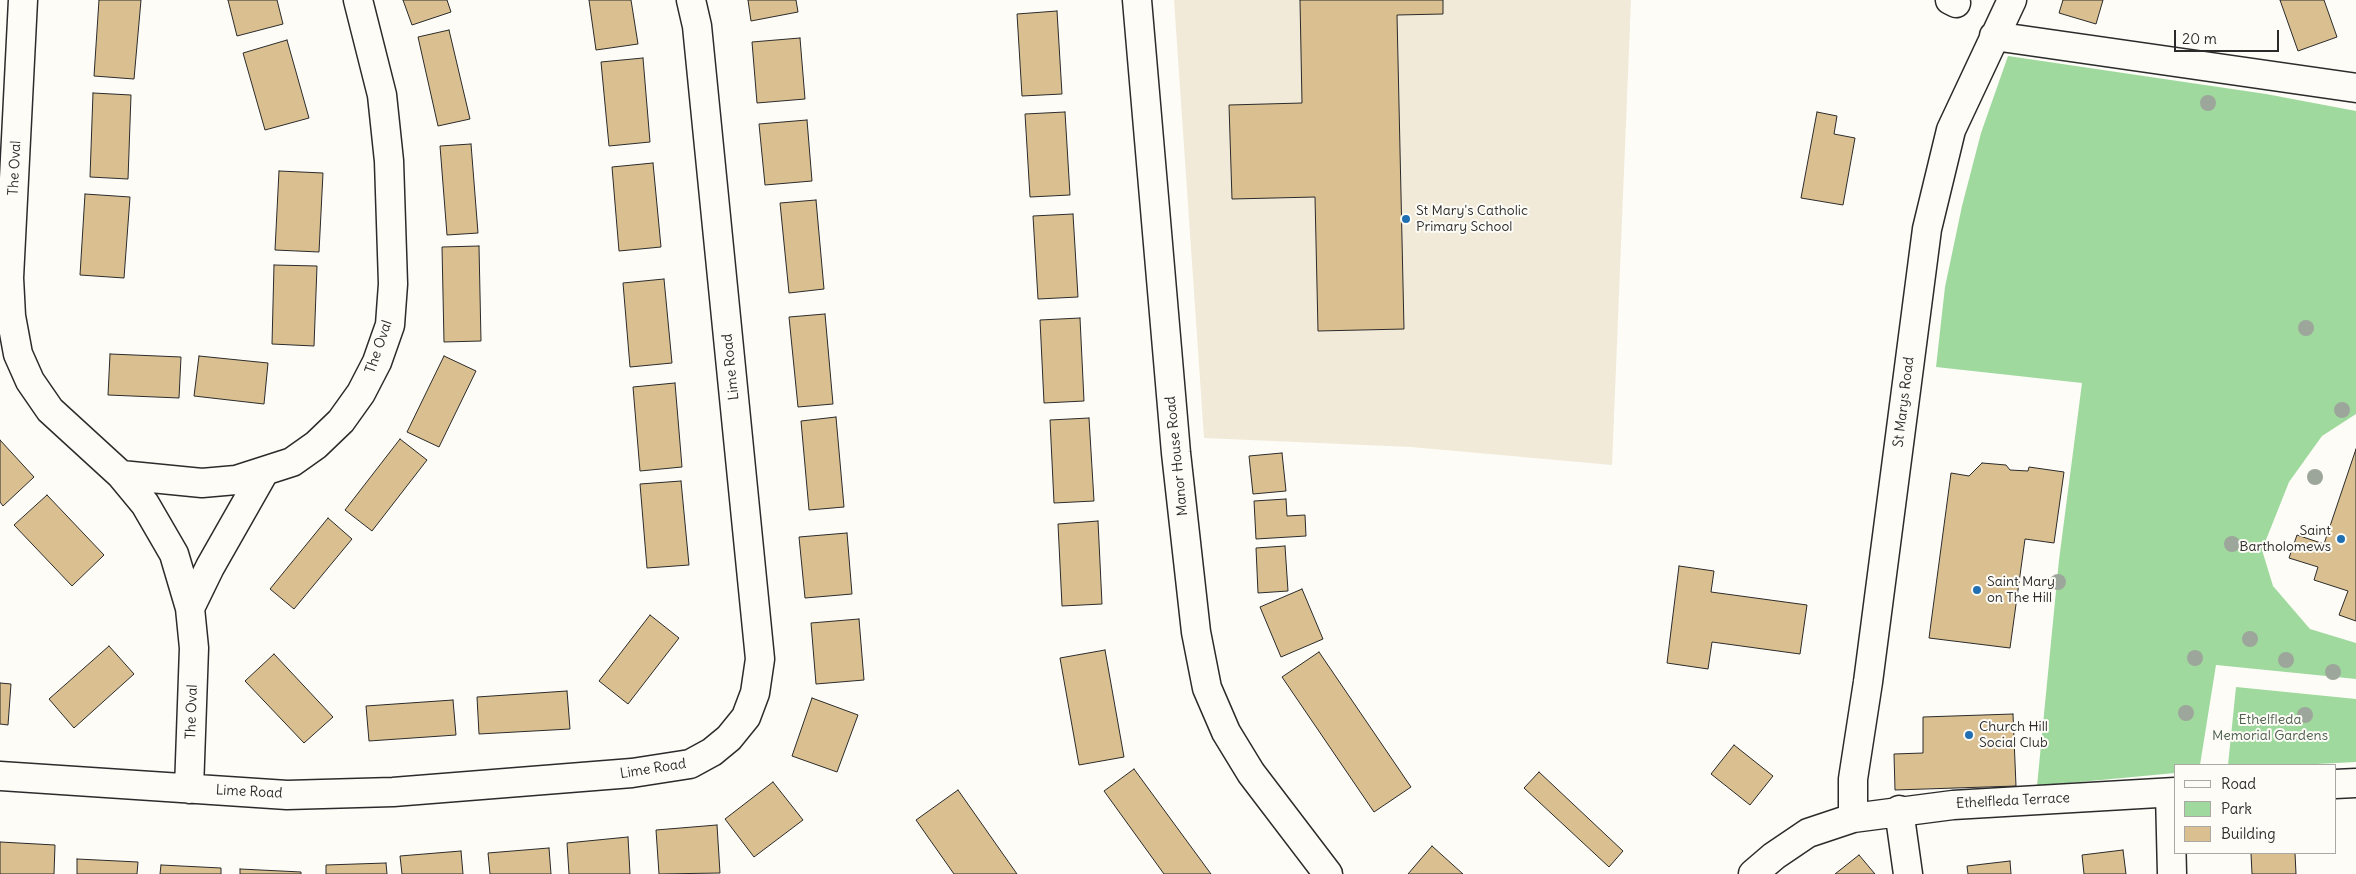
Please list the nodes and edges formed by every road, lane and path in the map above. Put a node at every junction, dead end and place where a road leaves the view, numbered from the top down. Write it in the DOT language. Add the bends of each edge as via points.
graph roads {
  1 [pos="23,0"];
  2 [pos="358,0"];
  3 [pos="691,0"];
  4 [pos="1137,0"];
  5 [pos="2012,0"];
  6 [pos="1994,36"];
  7 [pos="2356,88"];
  8 [pos="264,472"];
  9 [pos="121,475"];
  10 [pos="190,608"];
  11 [pos="0,776"];
  12 [pos="2356,783"];
  13 [pos="2336,784"];
  14 [pos="190,789"];
  15 [pos="2172,792"];
  16 [pos="1899,810"];
  17 [pos="1853,818"];
  18 [pos="1328,874"];
  19 [pos="1754,874"];
  20 [pos="1908,874"];
  21 [pos="2172,874"];
  1 -- 9 [label="street, The Oval" via="9,278 18,354 30,381 50,410"];
  2 -- 8 [label="street, The Oval" via="382,95 389,161 393,284 390,325 377,362 341,421 292,462"];
  3 -- 14 [label="street, Lime Road" via="697,26 760,659 755,693 746,717 729,738 690,764 632,773 393,792 287,795"];
  4 -- 18 [label="street, Manor House Road" via="1177,463 1196,632 1207,688 1226,732 1250,773"];
  5 -- 6 [label="street, St Marys Road"];
  6 -- 7 [label="street"];
  6 -- 17 [label="street, St Marys Road" via="1951,130 1927,229 1853,780"];
  8 -- 9 [label="street, The Oval" via="236,480 202,482"];
  8 -- 10 [label="street"];
  9 -- 10 [label="street, The Oval" via="145,504 174,554"];
  10 -- 14 [label="street, The Oval" via="194,648"];
  11 -- 14 [label="street, Lime Road"];
  12 -- 13 [label="street"];
  15 -- 16 [label="street, Ethelfleda Terrace"];
  15 -- 21 [label="street"];
  16 -- 17 [label="street, Ethelfleda Terrace"];
  16 -- 20 [label="street"];
  17 -- 19 [label="street, Ethelfleda Terrace" via="1808,833"];
}
